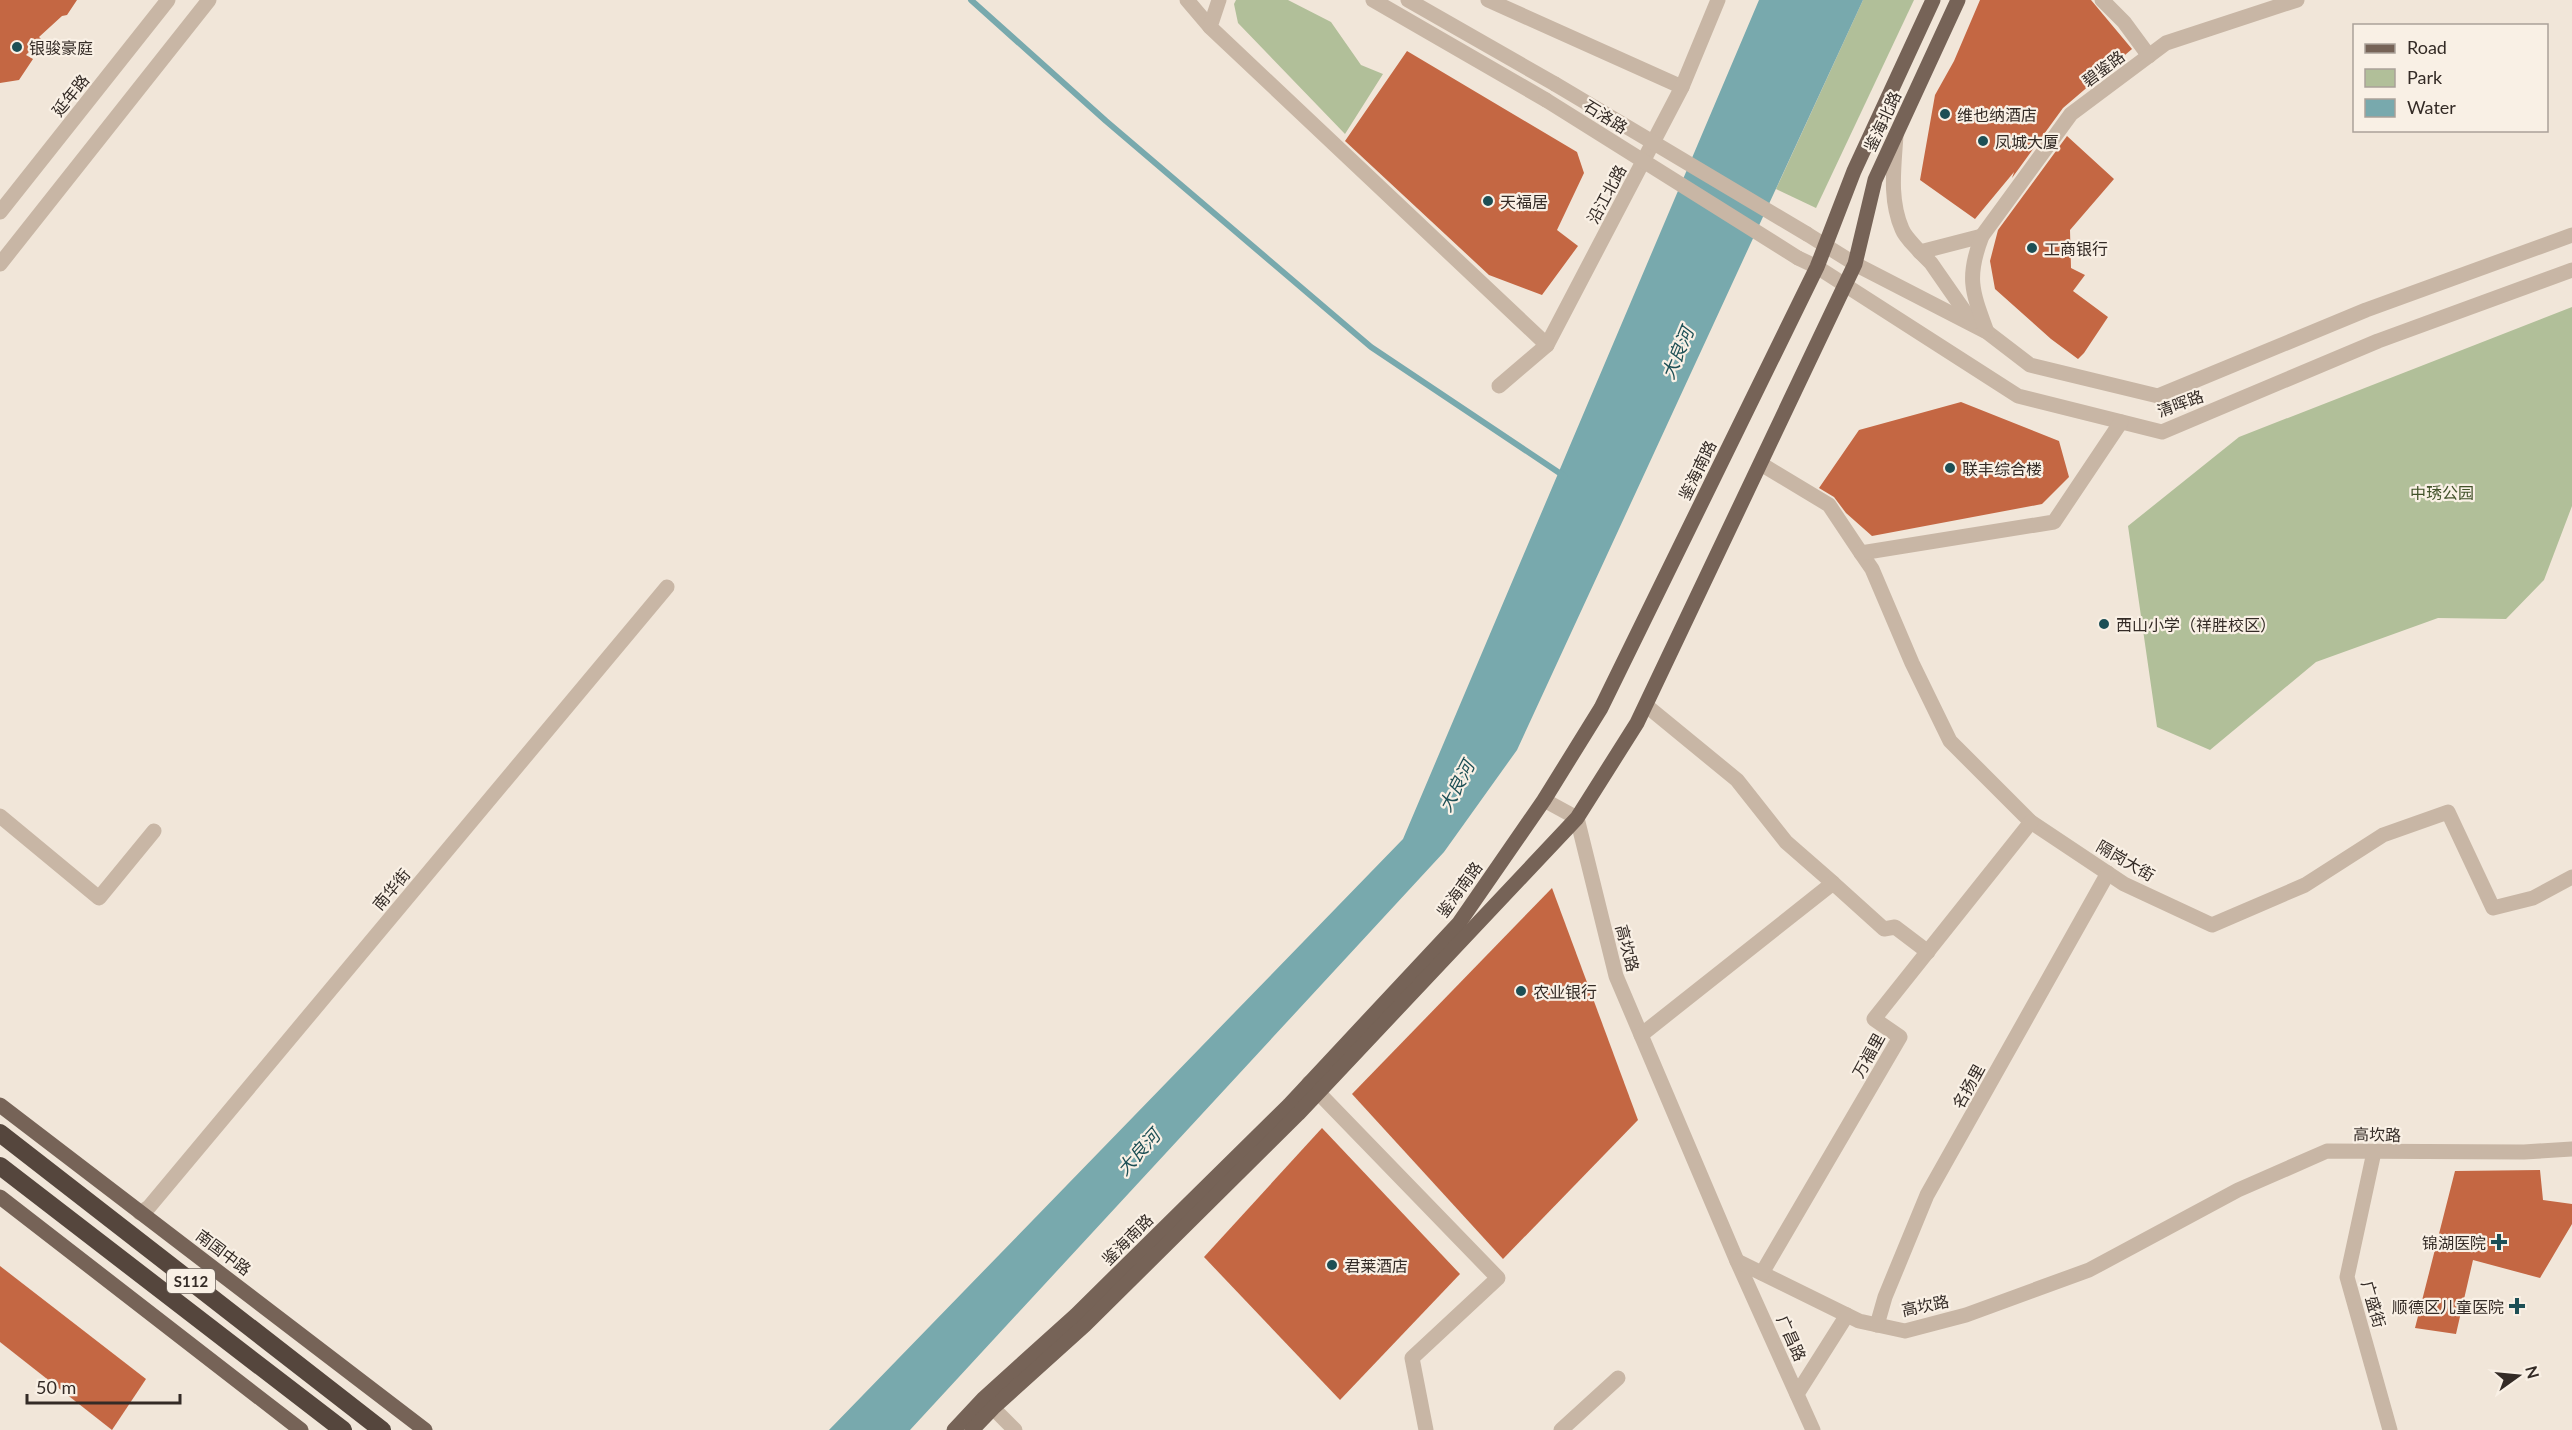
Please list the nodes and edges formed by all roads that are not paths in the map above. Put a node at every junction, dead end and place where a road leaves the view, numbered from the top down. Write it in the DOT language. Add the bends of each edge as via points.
graph roads {
  1 [pos="168,0"];
  2 [pos="209,0"];
  3 [pos="1187,0"];
  4 [pos="1219,0"];
  5 [pos="1373,0"];
  6 [pos="1408,0"];
  7 [pos="1488,0"];
  8 [pos="1718,0"];
  9 [pos="1934,0"];
  10 [pos="1958,0"];
  11 [pos="2102,0"];
  12 [pos="2297,0"];
  13 [pos="1210,27"];
  14 [pos="2149,56"];
  15 [pos="1682,87"];
  16 [pos="1897,132"];
  17 [pos="0,212"];
  18 [pos="2572,235"];
  19 [pos="1982,236"];
  20 [pos="1825,246"];
  21 [pos="1920,252"];
  22 [pos="0,264"];
  23 [pos="1855,264"];
  24 [pos="1817,267"];
  25 [pos="2572,270"];
  26 [pos="1845,285"];
  27 [pos="1980,328"];
  28 [pos="1548,345"];
  29 [pos="1499,386"];
  30 [pos="2121,422"];
  31 [pos="1761,464"];
  32 [pos="1861,553"];
  33 [pos="667,587"];
  34 [pos="1648,707"];
  35 [pos="1544,800"];
  36 [pos="0,816"];
  37 [pos="1577,818"];
  38 [pos="2031,822"];
  39 [pos="154,831"];
  40 [pos="2108,873"];
  41 [pos="2572,877"];
  42 [pos="1833,883"];
  43 [pos="1928,952"];
  44 [pos="1641,1035"];
  45 [pos="1314,1088"];
  46 [pos="0,1105"];
  47 [pos="0,1133"];
  48 [pos="2572,1149"];
  49 [pos="2374,1152"];
  50 [pos="0,1166"];
  51 [pos="0,1197"];
  52 [pos="141,1213"];
  53 [pos="1737,1261"];
  54 [pos="1762,1273"];
  55 [pos="1847,1315"];
  56 [pos="1877,1325"];
  57 [pos="1618,1378"];
  58 [pos="1797,1394"];
  59 [pos="993,1408"];
  60 [pos="301,1430"];
  61 [pos="343,1430"];
  62 [pos="382,1430"];
  63 [pos="424,1430"];
  64 [pos="954,1430"];
  65 [pos="972,1430"];
  66 [pos="1015,1430"];
  67 [pos="1426,1430"];
  68 [pos="1561,1430"];
  69 [pos="1814,1430"];
  70 [pos="2390,1430"];
  1 -- 17 [label="street, 延年路"];
  2 -- 22 [label="street"];
  3 -- 13 [label="street"];
  4 -- 13 [label="street"];
  5 -- 24 [label="street, 石洛路, bridge" via="1546,100"];
  6 -- 20 [label="street, 石洛路, bridge"];
  7 -- 15 [label="street"];
  8 -- 15 [label="street, 沿江北路"];
  9 -- 20 [label="main road, 鉴海北路" via="1854,171"];
  10 -- 16 [label="main road, 鉴海北路"];
  11 -- 14 [label="street"];
  12 -- 14 [label="street, 碧鉴路" via="2166,43"];
  13 -- 28 [label="street"];
  14 -- 19 [label="street, 碧鉴路" via="2071,114"];
  15 -- 28 [label="street, 沿江北路"];
  16 -- 21 [label="street" via="1892,190 1902,231"];
  16 -- 23 [label="main road, 鉴海北路" via="1875,180"];
  18 -- 27 [label="street, 清晖路" via="2366,310 2158,396 2031,365"];
  19 -- 21 [label="street"];
  19 -- 27 [label="street, 碧鉴路" via="1973,259 1971,279"];
  20 -- 23 [label="street, 清晖路"];
  20 -- 24 [label="main road, 鉴海南路"];
  21 -- 27 [label="street"];
  23 -- 26 [label="main road, 鉴海南路"];
  23 -- 27 [label="street, 清晖路"];
  24 -- 26 [label="street, 清晖路"];
  24 -- 35 [label="main road, 鉴海南路" via="1601,708"];
  25 -- 30 [label="street, 清晖路" via="2378,341 2162,432"];
  26 -- 30 [label="street, 清晖路" via="2018,396"];
  26 -- 31 [label="main road, 鉴海南路"];
  28 -- 29 [label="street, 沿江北路"];
  30 -- 32 [label="street" via="2054,522"];
  31 -- 32 [label="street, 隔岗大街" via="1829,506"];
  31 -- 37 [label="main road, 鉴海南路" via="1637,723"];
  32 -- 38 [label="street, 隔岗大街" via="1872,569 1950,741"];
  33 -- 52 [label="street, 南华街"];
  34 -- 42 [label="street" via="1737,780 1786,842"];
  35 -- 37 [label="street"];
  35 -- 45 [label="main road, 鉴海南路" via="1459,923"];
  36 -- 39 [label="street" via="99,898"];
  37 -- 44 [label="street, 高坎路" via="1616,976"];
  37 -- 45 [label="main road, 鉴海南路"];
  38 -- 40 [label="street, 隔岗大街"];
  38 -- 43 [label="street, 万福里"];
  40 -- 41 [label="street, 隔岗大街" via="2212,925 2305,885 2383,835 2448,812 2493,908 2533,898"];
  40 -- 56 [label="street, 名扬里" via="1927,1195"];
  42 -- 43 [label="street" via="1884,929 1894,927"];
  42 -- 44 [label="street"];
  43 -- 54 [label="street, 万福里" via="1874,1019 1900,1037"];
  44 -- 53 [label="street, 高坎路"];
  45 -- 59 [label="main road, 鉴海南路" via="1085,1325"];
  45 -- 64 [label="main road, 鉴海南路"];
  45 -- 67 [label="street" via="1498,1278 1412,1358"];
  46 -- 52 [label="main road, 南国中路"];
  47 -- 62 [label="highway, S112"];
  48 -- 49 [label="street, 高坎路"];
  49 -- 56 [label="street, 高坎路" via="2327,1151 2238,1190 2089,1270 1966,1315 1905,1331"];
  49 -- 70 [label="street, 广盛街" via="2348,1277"];
  50 -- 61 [label="highway, S112"];
  51 -- 60 [label="main road"];
  52 -- 63 [label="main road, 南国中路"];
  53 -- 54 [label="street, 高坎路"];
  53 -- 58 [label="street, 广昌路"];
  54 -- 55 [label="street, 高坎路"];
  55 -- 56 [label="street, 高坎路"];
  55 -- 58 [label="street"];
  57 -- 68 [label="street"];
  58 -- 69 [label="street, 广昌路"];
  59 -- 65 [label="main road, 鉴海南路"];
  59 -- 66 [label="street"];
}
